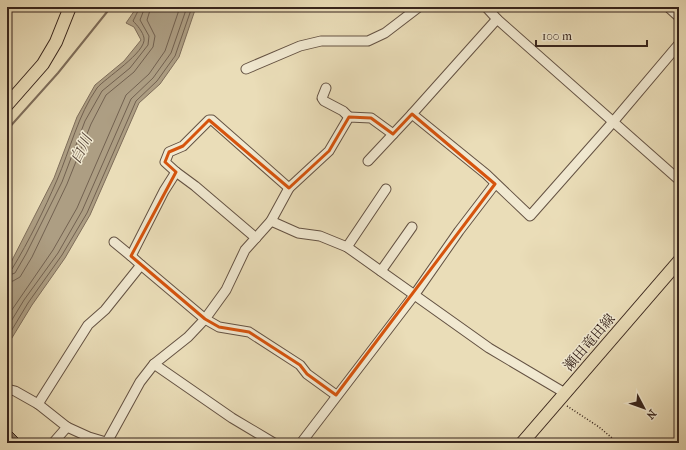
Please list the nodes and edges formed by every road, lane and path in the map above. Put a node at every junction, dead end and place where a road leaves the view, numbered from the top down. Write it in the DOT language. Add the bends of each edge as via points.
graph roads {
  1 [pos="70,7"];
  2 [pos="419,7"];
  3 [pos="668,7"];
  4 [pos="492,12"];
  5 [pos="679,17"];
  6 [pos="679,44"];
  7 [pos="246,69"];
  8 [pos="326,88"];
  9 [pos="7,105"];
  10 [pos="412,114"];
  11 [pos="349,117"];
  12 [pos="613,122"];
  13 [pos="393,134"];
  14 [pos="368,161"];
  15 [pos="176,172"];
  16 [pos="679,180"];
  17 [pos="495,184"];
  18 [pos="289,188"];
  19 [pos="386,189"];
  20 [pos="272,221"];
  21 [pos="412,227"];
  22 [pos="256,238"];
  23 [pos="114,242"];
  24 [pos="347,247"];
  25 [pos="131,256"];
  26 [pos="679,261"];
  27 [pos="141,265"];
  28 [pos="381,271"];
  29 [pos="415,294"];
  30 [pos="205,319"];
  31 [pos="154,364"];
  32 [pos="7,389"];
  33 [pos="336,395"];
  34 [pos="562,397"];
  35 [pos="38,404"];
  36 [pos="67,427"];
  37 [pos="108,442"];
  38 [pos="53,443"];
  39 [pos="274,443"];
  40 [pos="301,443"];
  41 [pos="522,443"];
  42 [pos="618,443"];
  1 -- 9 [label="main road" via="56,42 43,64"];
  2 -- 7 [label="street" via="385,33 368,41 321,41 300,46"];
  3 -- 5 [label="street"];
  4 -- 10 [label="street"];
  4 -- 12 [label="street"];
  6 -- 12 [label="street"];
  8 -- 11 [label="street" via="322,98 324,101"];
  10 -- 13 [label="street"];
  10 -- 17 [label="street"];
  11 -- 13 [label="street" via="370,118"];
  11 -- 18 [label="street" via="329,151"];
  12 -- 16 [label="street"];
  12 -- 17 [label="street" via="530,216"];
  13 -- 14 [label="street"];
  15 -- 18 [label="street" via="165,162 169,152 183,146 209,120 212,120"];
  15 -- 22 [label="street"];
  15 -- 25 [label="street"];
  17 -- 29 [label="street" via="458,231"];
  18 -- 20 [label="street"];
  19 -- 24 [label="street"];
  20 -- 22 [label="street"];
  20 -- 24 [label="street" via="298,233 320,236"];
  21 -- 28 [label="street"];
  22 -- 30 [label="street" via="245,250 226,290"];
  23 -- 25 [label="street"];
  24 -- 28 [label="street"];
  25 -- 27 [label="street"];
  26 -- 34 [label="main road, 瀬田竜田線"];
  27 -- 30 [label="street"];
  27 -- 35 [label="street" via="105,310 88,325"];
  28 -- 29 [label="street"];
  29 -- 33 [label="street"];
  29 -- 34 [label="street"];
  30 -- 31 [label="street" via="188,337"];
  30 -- 33 [label="street" via="219,327 249,332 300,365 307,374"];
  31 -- 37 [label="street" via="140,382"];
  31 -- 39 [label="street" via="232,418"];
  32 -- 35 [label="street"];
  33 -- 40 [label="street"];
  34 -- 41 [label="main road, 瀬田竜田線"];
  34 -- 42 [label="path"];
  35 -- 36 [label="street"];
  36 -- 37 [label="street"];
  36 -- 38 [label="street"];
}
